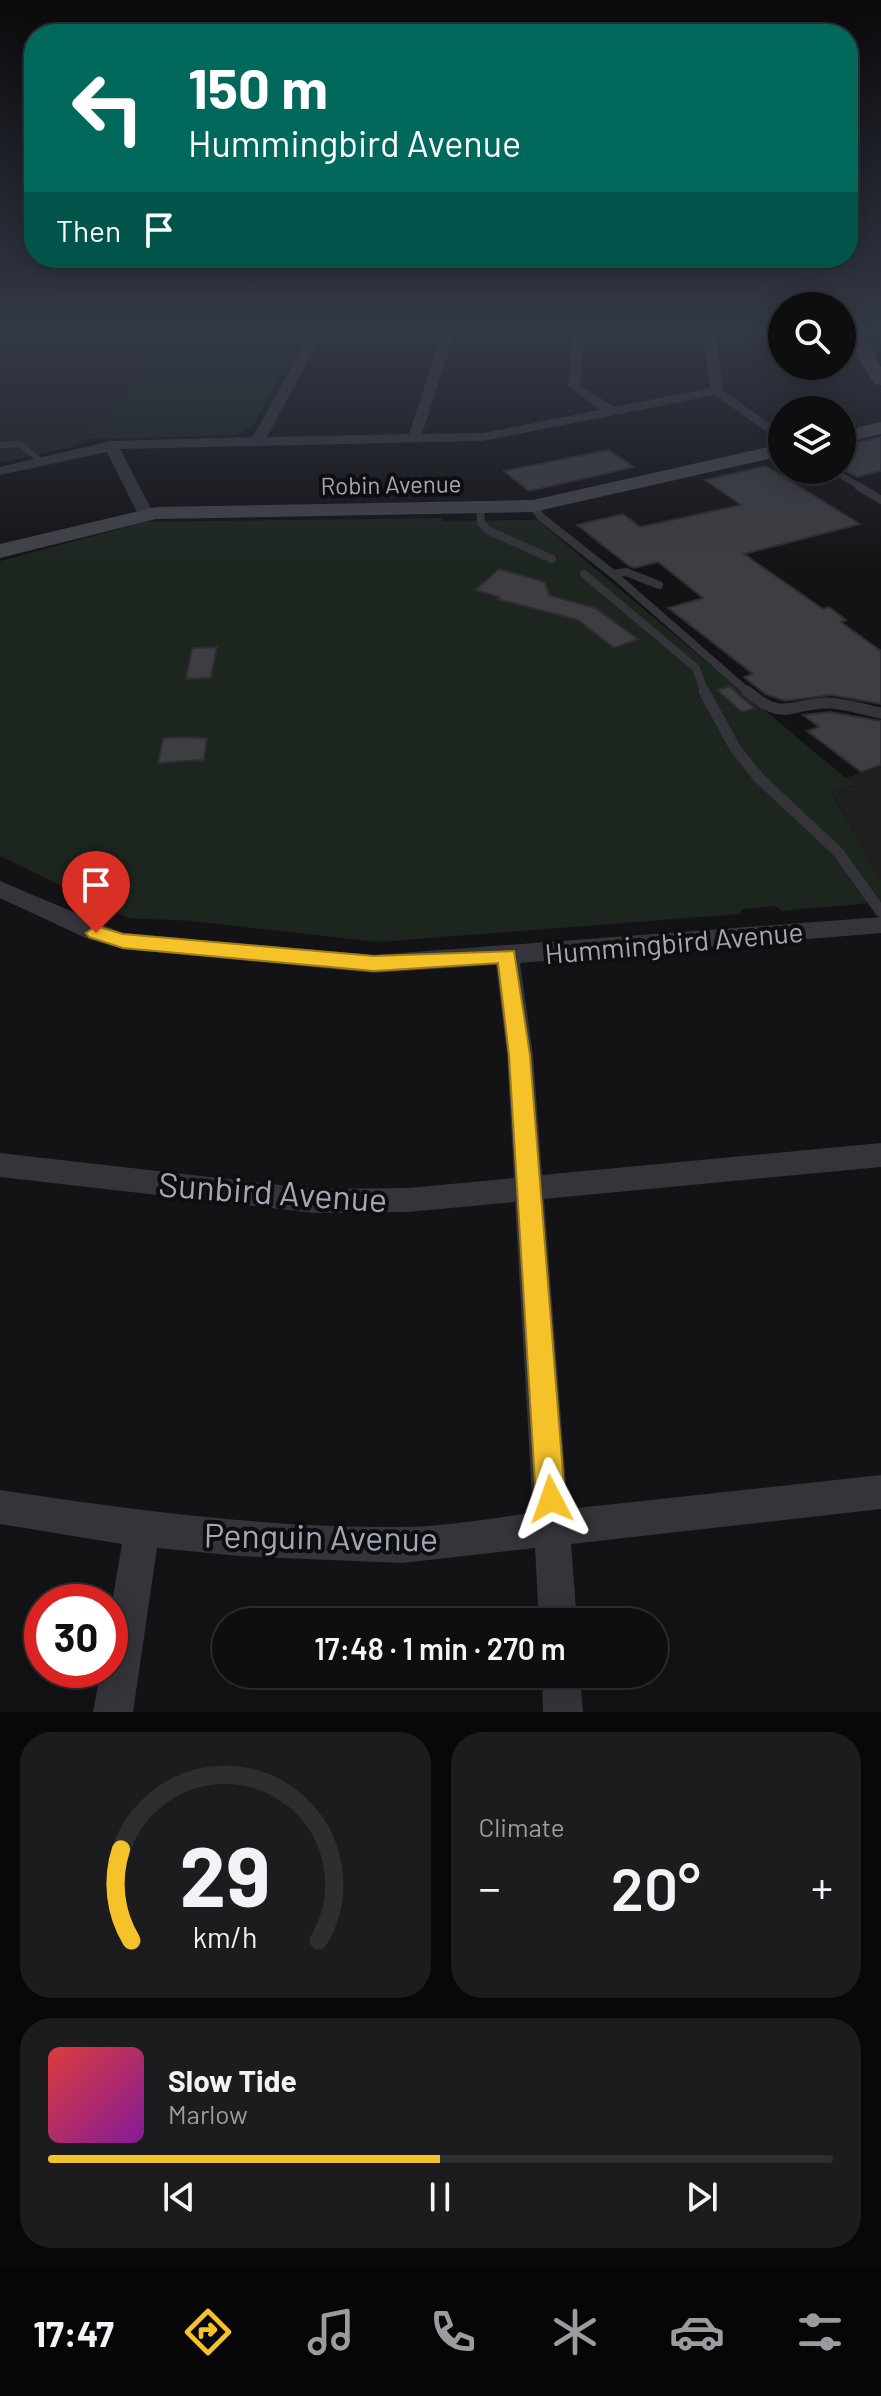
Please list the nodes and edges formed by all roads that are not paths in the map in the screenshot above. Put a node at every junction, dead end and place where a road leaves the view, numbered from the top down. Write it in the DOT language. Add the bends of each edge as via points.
graph roads {
  1 [pos="275,407"];
  2 [pos="424,407"];
  3 [pos="605,407"];
  4 [pos="638,407"];
  5 [pos="739,407"];
  6 [pos="612,412"];
  7 [pos="881,428"];
  8 [pos="768,429"];
  9 [pos="856,434"];
  10 [pos="414,439"];
  11 [pos="258,441"];
  12 [pos="0,445"];
  13 [pos="111,445"];
  14 [pos="768,453"];
  15 [pos="41,461"];
  16 [pos="0,471"];
  17 [pos="855,484"];
  18 [pos="881,500"];
  19 [pos="533,506"];
  20 [pos="480,509"];
  21 [pos="146,514"];
  22 [pos="0,551"];
  23 [pos="552,559"];
  24 [pos="584,574"];
  25 [pos="613,574"];
  26 [pos="659,585"];
  27 [pos="881,713"];
  28 [pos="0,889"];
  29 [pos="881,912"];
  30 [pos="881,925"];
  31 [pos="507,956"];
  32 [pos="881,1155"];
  33 [pos="0,1165"];
  34 [pos="529,1190"];
  35 [pos="881,1492"];
  36 [pos="0,1507"];
  37 [pos="142,1529"];
  38 [pos="553,1530"];
  39 [pos="557,1608"];
  40 [pos="562,1688"];
  41 [pos="113,1712"];
  42 [pos="563,1712"];
  1 -- 11 [label="street"];
  2 -- 10 [label="street"];
  3 -- 6 [label="street"];
  4 -- 6 [label="street"];
  5 -- 8 [label="street"];
  6 -- 10 [label="street" via="483,437"];
  7 -- 9 [label="street"];
  10 -- 11 [label="street"];
  11 -- 13 [label="street"];
  12 -- 15 [label="lane" via="20,444"];
  13 -- 15 [label="street"];
  13 -- 21 [label="street"];
  14 -- 19 [label="street, Robin Avenue"];
  15 -- 16 [label="street"];
  17 -- 18 [label="lane"];
  19 -- 20 [label="street, Robin Avenue"];
  19 -- 25 [label="lane"];
  20 -- 21 [label="street, Robin Avenue"];
  20 -- 23 [label="lane" via="481,523 489,531"];
  21 -- 22 [label="street, Robin Avenue"];
  24 -- 29 [label="lane" via="696,668 735,748 759,778 838,852"];
  25 -- 26 [label="lane" via="626,572"];
  25 -- 27 [label="lane" via="761,703 786,711 829,703"];
  28 -- 31 [label="street, Hummingbird Avenue" via="123,941 374,964"];
  30 -- 31 [label="street, Hummingbird Avenue"];
  31 -- 34 [label="street"];
  32 -- 34 [label="street, Sunbird Avenue"];
  33 -- 34 [label="street, Sunbird Avenue" via="314,1201"];
  34 -- 38 [label="street"];
  35 -- 38 [label="street, Penguin Avenue"];
  36 -- 37 [label="street, Penguin Avenue"];
  37 -- 38 [label="street, Penguin Avenue" via="402,1545"];
  37 -- 41 [label="street"];
  38 -- 39 [label="street"];
  40 -- 42 [label="street"];
}
